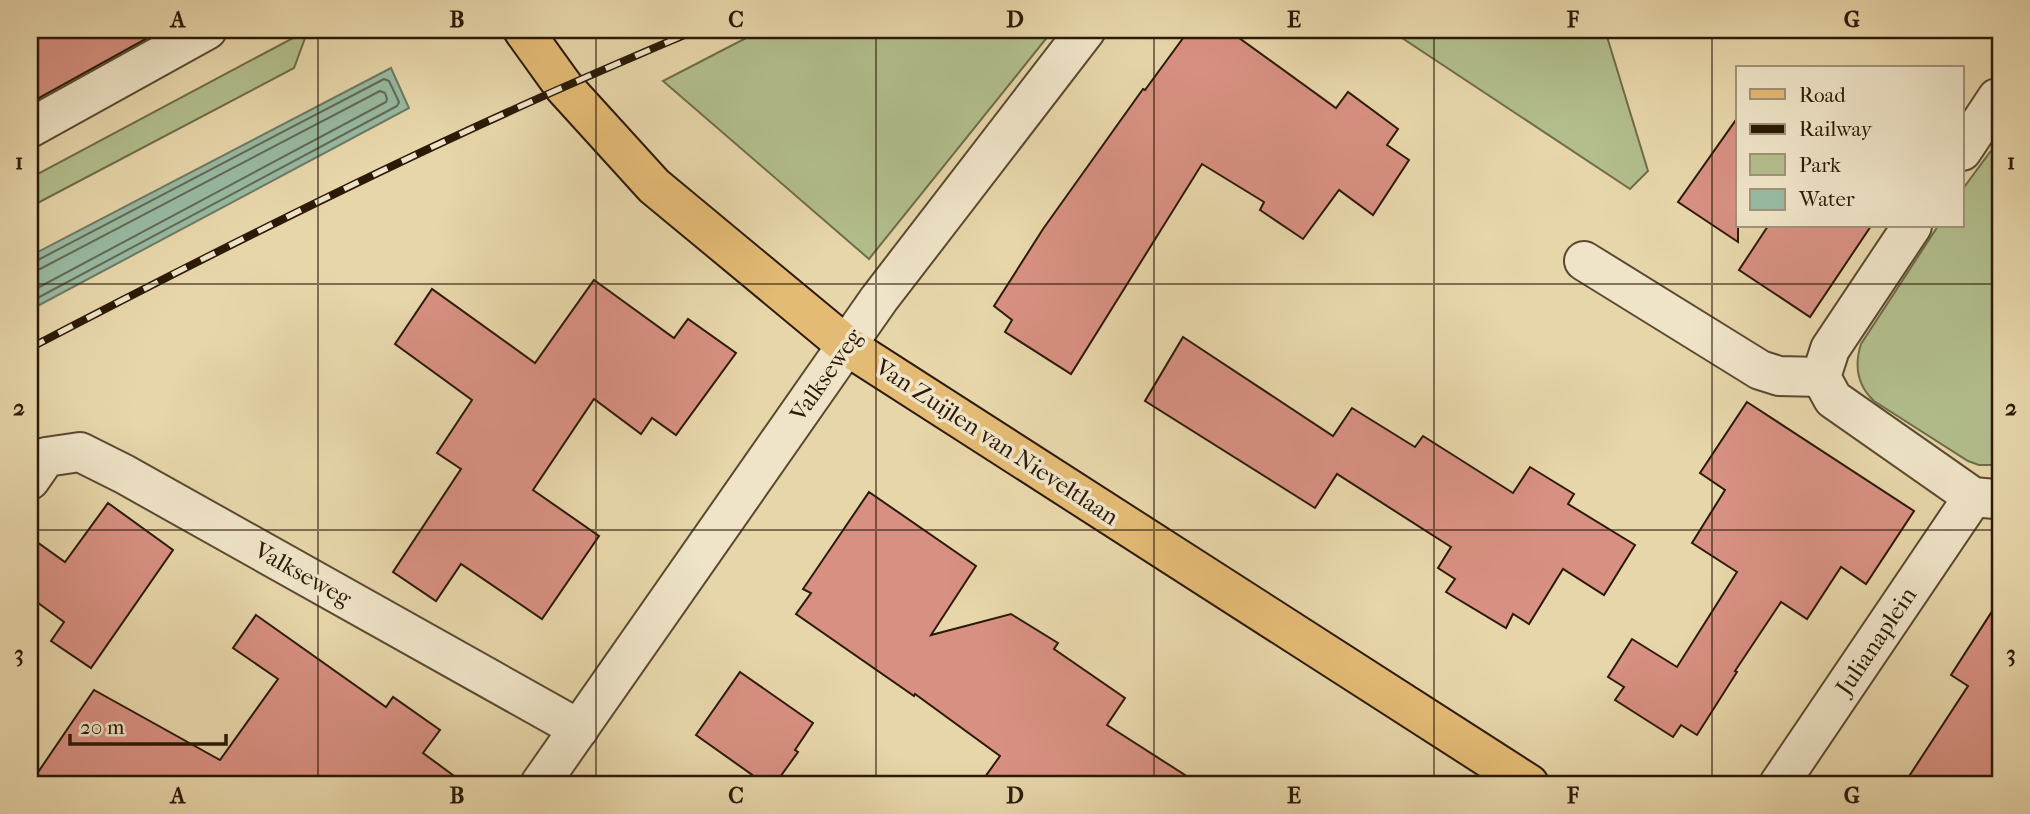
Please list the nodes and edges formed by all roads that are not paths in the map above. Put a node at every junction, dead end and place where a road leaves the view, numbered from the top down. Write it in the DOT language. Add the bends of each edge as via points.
graph roads {
  1 [pos="207,30"];
  2 [pos="523,30"];
  3 [pos="1086,30"];
  4 [pos="1999,97"];
  5 [pos="30,128"];
  6 [pos="1964,148"];
  7 [pos="1911,228"];
  8 [pos="1584,261"];
  9 [pos="847,346"];
  10 [pos="1821,377"];
  11 [pos="30,480"];
  12 [pos="1987,497"];
  13 [pos="579,730"];
  14 [pos="540,784"];
  15 [pos="1529,784"];
  16 [pos="1779,784"];
  1 -- 5 [label="street"];
  2 -- 9 [label="main road, Van Zuijlen van Nieveltlaan" via="564,88 654,186"];
  3 -- 9 [label="street, Valkseweg"];
  4 -- 6 [label="street"];
  7 -- 10 [label="street" via="1830,349"];
  8 -- 10 [label="street" via="1760,370 1779,376"];
  9 -- 13 [label="street, Valkseweg"];
  9 -- 15 [label="main road, Van Zuijlen van Nieveltlaan"];
  10 -- 12 [label="street, Julianaplein" via="1833,399"];
  11 -- 13 [label="street, Valkseweg" via="46,457 80,452"];
  12 -- 16 [label="street, Julianaplein"];
  13 -- 14 [label="street, Valkseweg"];
}
